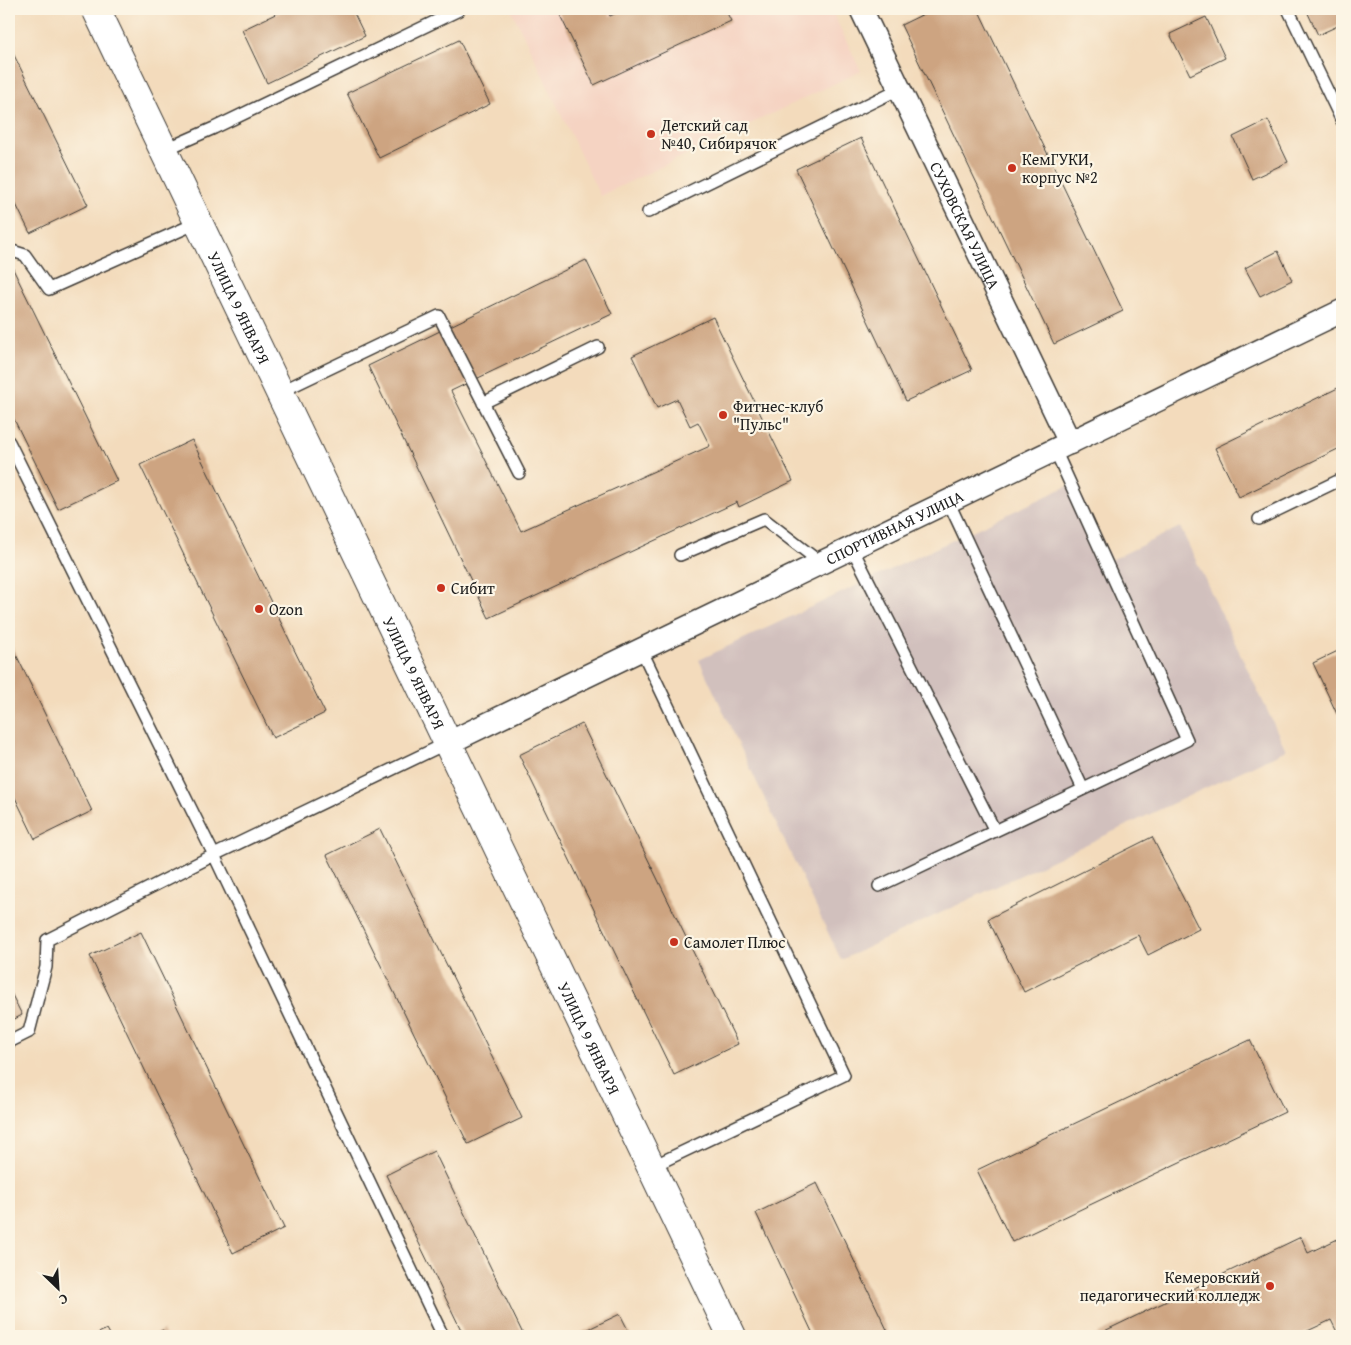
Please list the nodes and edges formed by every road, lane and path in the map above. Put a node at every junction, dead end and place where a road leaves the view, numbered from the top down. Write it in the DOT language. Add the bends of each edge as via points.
graph roads {
  1 [pos="96,9"];
  2 [pos="860,9"];
  3 [pos="1288,9"];
  4 [pos="459,10"];
  5 [pos="899,89"];
  6 [pos="1342,121"];
  7 [pos="164,150"];
  8 [pos="648,212"];
  9 [pos="198,222"];
  10 [pos="9,250"];
  11 [pos="1342,311"];
  12 [pos="598,347"];
  13 [pos="280,392"];
  14 [pos="483,403"];
  15 [pos="9,442"];
  16 [pos="1062,446"];
  17 [pos="519,473"];
  18 [pos="1342,479"];
  19 [pos="948,501"];
  20 [pos="1259,519"];
  21 [pos="852,548"];
  22 [pos="680,555"];
  23 [pos="820,563"];
  24 [pos="641,649"];
  25 [pos="448,743"];
  26 [pos="1083,789"];
  27 [pos="996,831"];
  28 [pos="214,855"];
  29 [pos="879,886"];
  30 [pos="9,1042"];
  31 [pos="652,1167"];
  32 [pos="443,1336"];
  33 [pos="732,1336"];
  1 -- 7 [label="street, УЛИЦА 9 ЯНВАРЯ"];
  2 -- 5 [label="street, СУХОВСКАЯ УЛИЦА"];
  3 -- 6 [label="lane"];
  4 -- 7 [label="lane"];
  5 -- 8 [label="lane"];
  5 -- 16 [label="street, СУХОВСКАЯ УЛИЦА"];
  7 -- 9 [label="street, УЛИЦА 9 ЯНВАРЯ"];
  9 -- 10 [label="lane" via="49,289 26,255"];
  9 -- 13 [label="street, УЛИЦА 9 ЯНВАРЯ"];
  11 -- 16 [label="street, СПОРТИВНАЯ УЛИЦА"];
  12 -- 14 [label="lane"];
  13 -- 14 [label="lane" via="439,316"];
  13 -- 25 [label="street, УЛИЦА 9 ЯНВАРЯ"];
  14 -- 17 [label="lane"];
  15 -- 28 [label="lane"];
  16 -- 19 [label="street, СПОРТИВНАЯ УЛИЦА"];
  16 -- 26 [label="lane" via="1188,740"];
  18 -- 20 [label="lane"];
  19 -- 21 [label="street, СПОРТИВНАЯ УЛИЦА"];
  19 -- 26 [label="lane"];
  21 -- 23 [label="street, СПОРТИВНАЯ УЛИЦА"];
  21 -- 27 [label="lane"];
  22 -- 23 [label="lane" via="764,519"];
  23 -- 24 [label="street, СПОРТИВНАЯ УЛИЦА"];
  24 -- 25 [label="street, СПОРТИВНАЯ УЛИЦА"];
  24 -- 31 [label="lane" via="844,1074"];
  25 -- 28 [label="lane"];
  25 -- 31 [label="street, УЛИЦА 9 ЯНВАРЯ"];
  26 -- 27 [label="lane"];
  27 -- 29 [label="lane"];
  28 -- 30 [label="lane" via="47,940 46,967 29,1032"];
  28 -- 32 [label="lane"];
  31 -- 33 [label="street, УЛИЦА 9 ЯНВАРЯ"];
}
